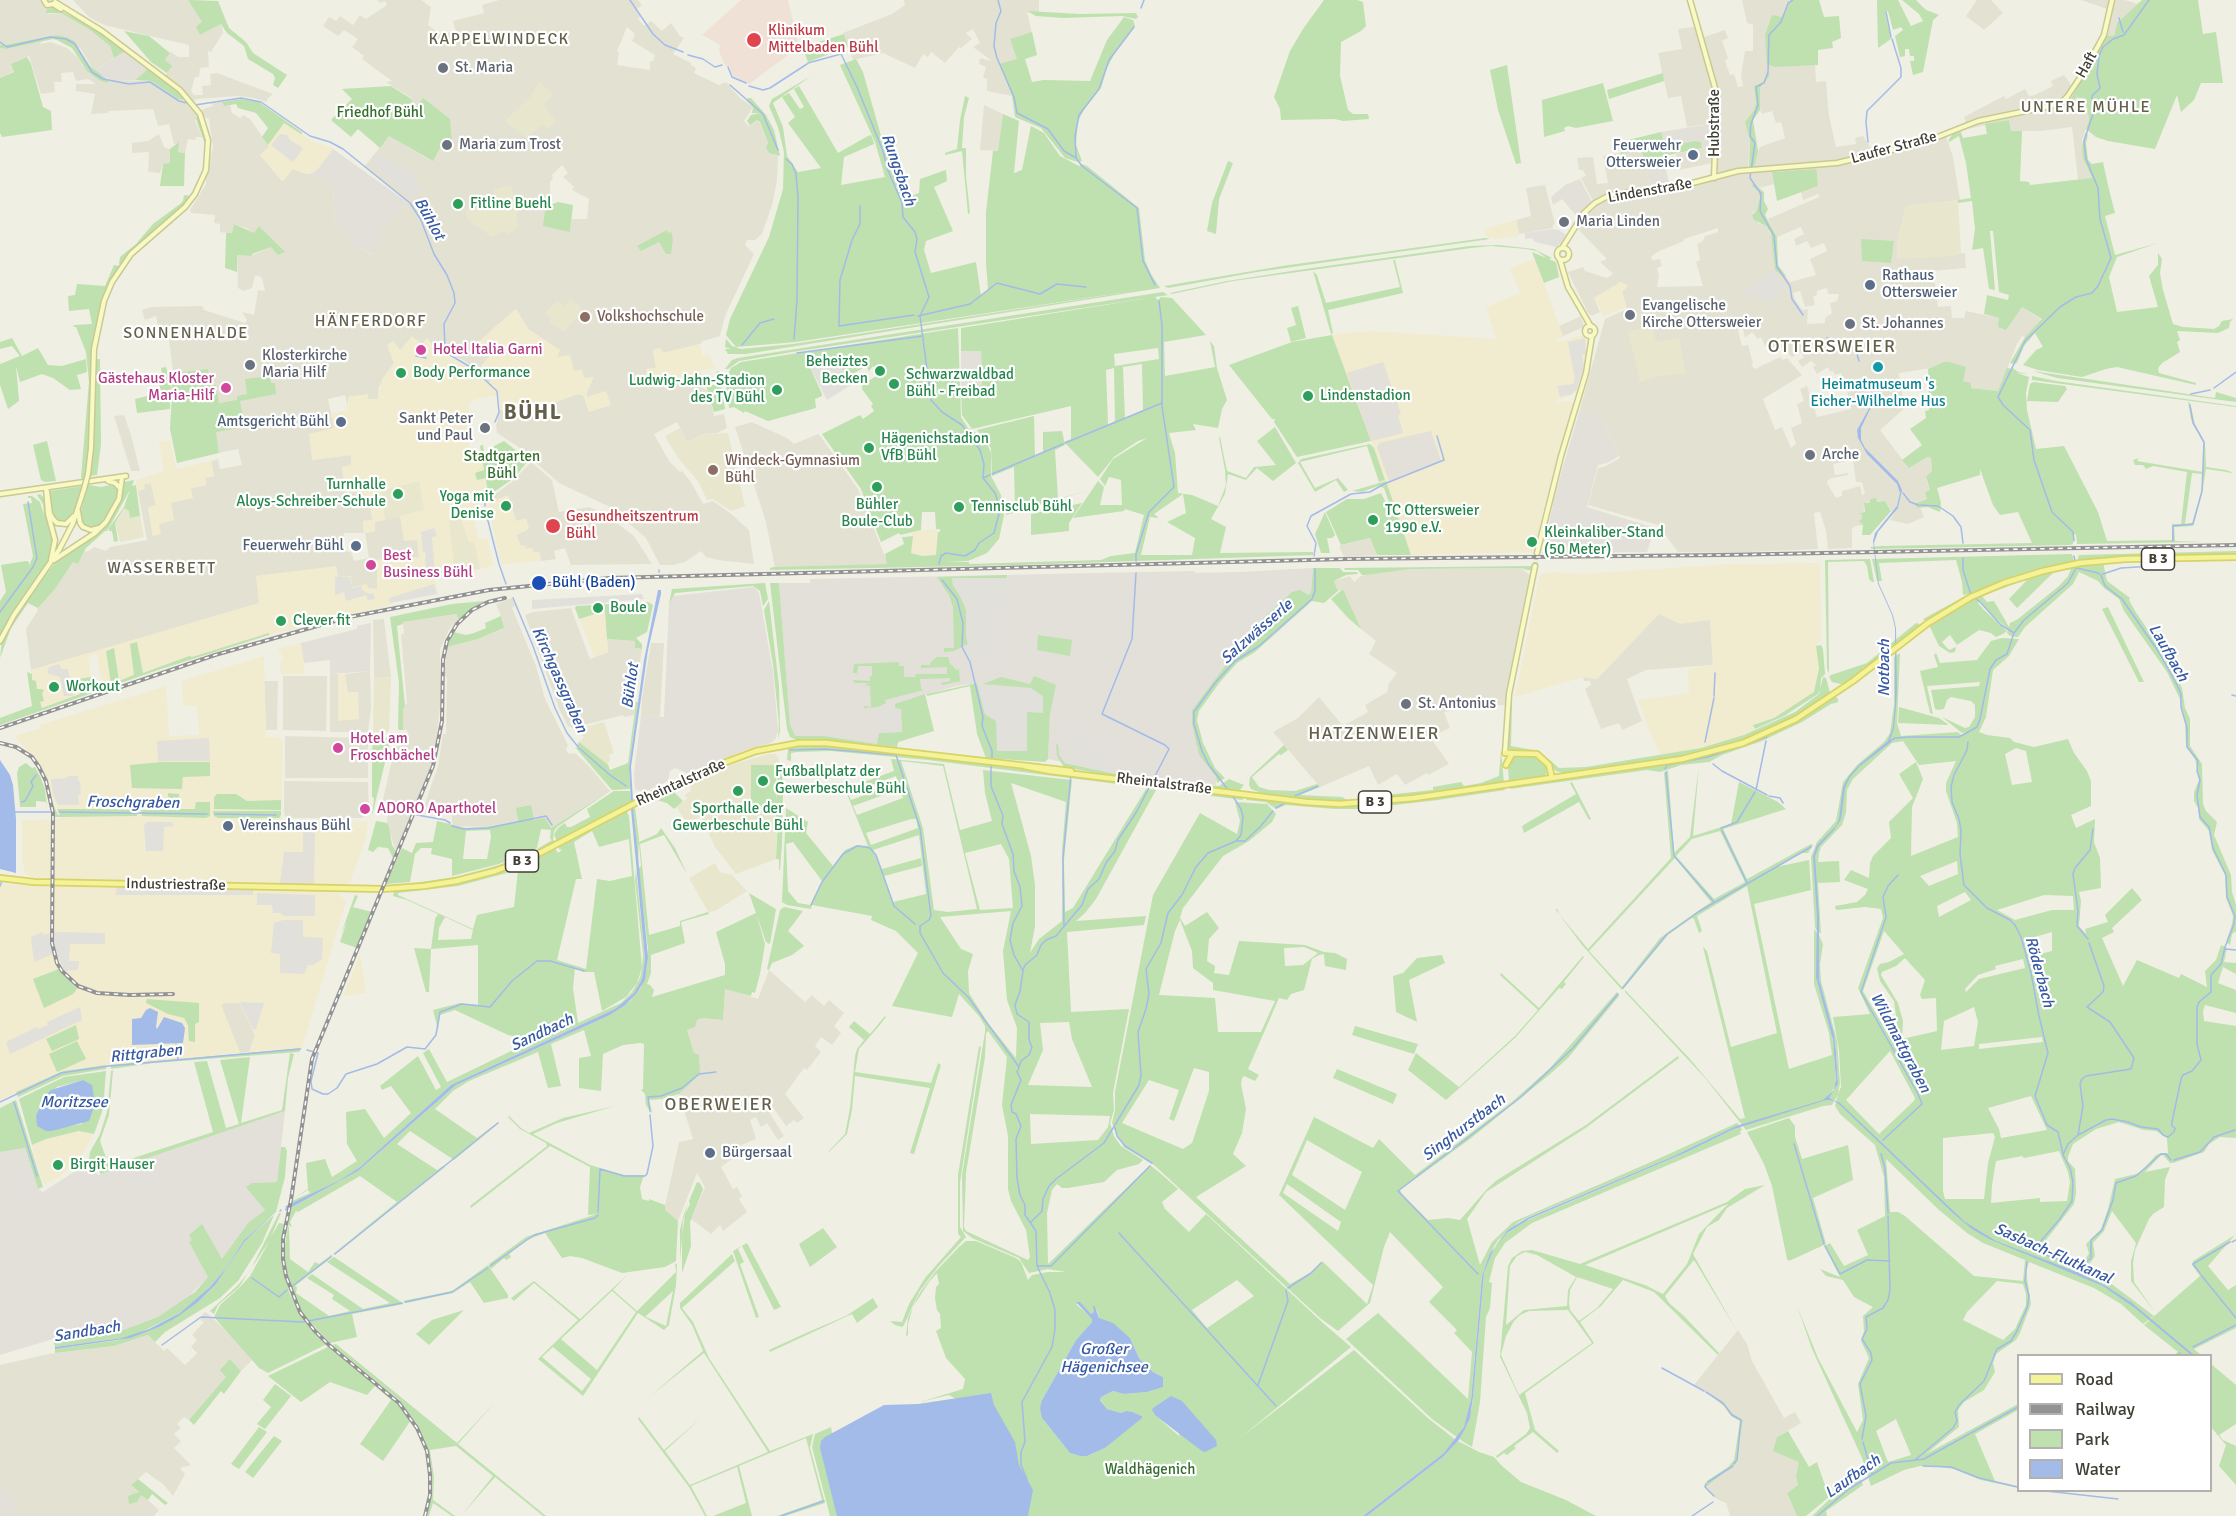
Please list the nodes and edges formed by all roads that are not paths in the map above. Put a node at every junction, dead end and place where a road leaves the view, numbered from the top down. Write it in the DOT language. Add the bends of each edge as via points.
graph roads {
  1 [pos="44,0"];
  2 [pos="1690,0"];
  3 [pos="2112,0"];
  4 [pos="54,2"];
  5 [pos="1967,124"];
  6 [pos="1751,171"];
  7 [pos="1712,179"];
  8 [pos="1564,248"];
  9 [pos="1562,260"];
  10 [pos="1588,326"];
  11 [pos="1590,335"];
  12 [pos="122,477"];
  13 [pos="104,480"];
  14 [pos="119,487"];
  15 [pos="46,488"];
  16 [pos="33,489"];
  17 [pos="0,494"];
  18 [pos="120,494"];
  19 [pos="45,498"];
  20 [pos="77,512"];
  21 [pos="101,527"];
  22 [pos="1537,554"];
  23 [pos="2236,557"];
  24 [pos="52,563"];
  25 [pos="1535,566"];
  26 [pos="0,641"];
  27 [pos="1505,751"];
  28 [pos="1516,753"];
  29 [pos="1546,761"];
  30 [pos="1506,765"];
  31 [pos="1551,769"];
  32 [pos="1566,776"];
  33 [pos="1550,778"];
  34 [pos="2,879"];
  35 [pos="352,889"];
  1 -- 4 [label="main road" via="47,5"];
  2 -- 7 [label="main road, Hubstraße" via="1716,92"];
  3 -- 5 [label="main road, Haft" via="2104,35 2064,101"];
  4 -- 20 [label="main road, bridge" via="102,31 186,96 200,114 209,152 204,178 189,203 128,258 104,301 95,337 92,448"];
  5 -- 6 [label="main road, Laufer Straße" via="1925,142 1819,166"];
  6 -- 7 [label="main road, Lindenstraße"];
  7 -- 8 [label="main road, Lindenstraße" via="1605,197 1584,213"];
  8 -- 9 [label="main road" via="1557,254"];
  8 -- 9 [label="main road" via="1569,256"];
  9 -- 10 [label="main road" via="1568,287"];
  10 -- 11 [label="main road" via="1585,332"];
  10 -- 11 [label="main road" via="1595,329"];
  11 -- 22 [label="main road" via="1586,372"];
  12 -- 13 [label="main road"];
  12 -- 14 [label="main road"];
  12 -- 18 [label="main road"];
  13 -- 14 [label="main road"];
  13 -- 15 [label="main road"];
  14 -- 18 [label="main road"];
  15 -- 16 [label="main road"];
  15 -- 19 [label="main road"];
  15 -- 20 [label="main road" via="51,514 57,523 66,524"];
  16 -- 17 [label="main road"];
  16 -- 19 [label="main road"];
  18 -- 21 [label="main road"];
  19 -- 24 [label="main road" via="55,540"];
  20 -- 21 [label="main road" via="83,527"];
  20 -- 24 [label="main road"];
  21 -- 24 [label="main road"];
  23 -- 32 [label="main road, B 3" via="2080,563 2024,576 1973,596 1923,627 1796,719 1743,743 1682,759"];
  24 -- 26 [label="main road"];
  25 -- 27 [label="main road" via="1510,689"];
  27 -- 28 [label="main road"];
  28 -- 29 [label="main road" via="1537,754"];
  28 -- 30 [label="main road"];
  29 -- 31 [label="main road"];
  29 -- 33 [label="main road"];
  31 -- 32 [label="main road"];
  31 -- 33 [label="main road"];
  32 -- 33 [label="main road, B 3"];
  33 -- 35 [label="main road, Rheintalstraße / B 3" via="1414,798 1306,802 826,743 790,744 744,755 693,776 534,856 495,871 424,886"];
  34 -- 35 [label="main road, Industriestraße / B 3"];
}
